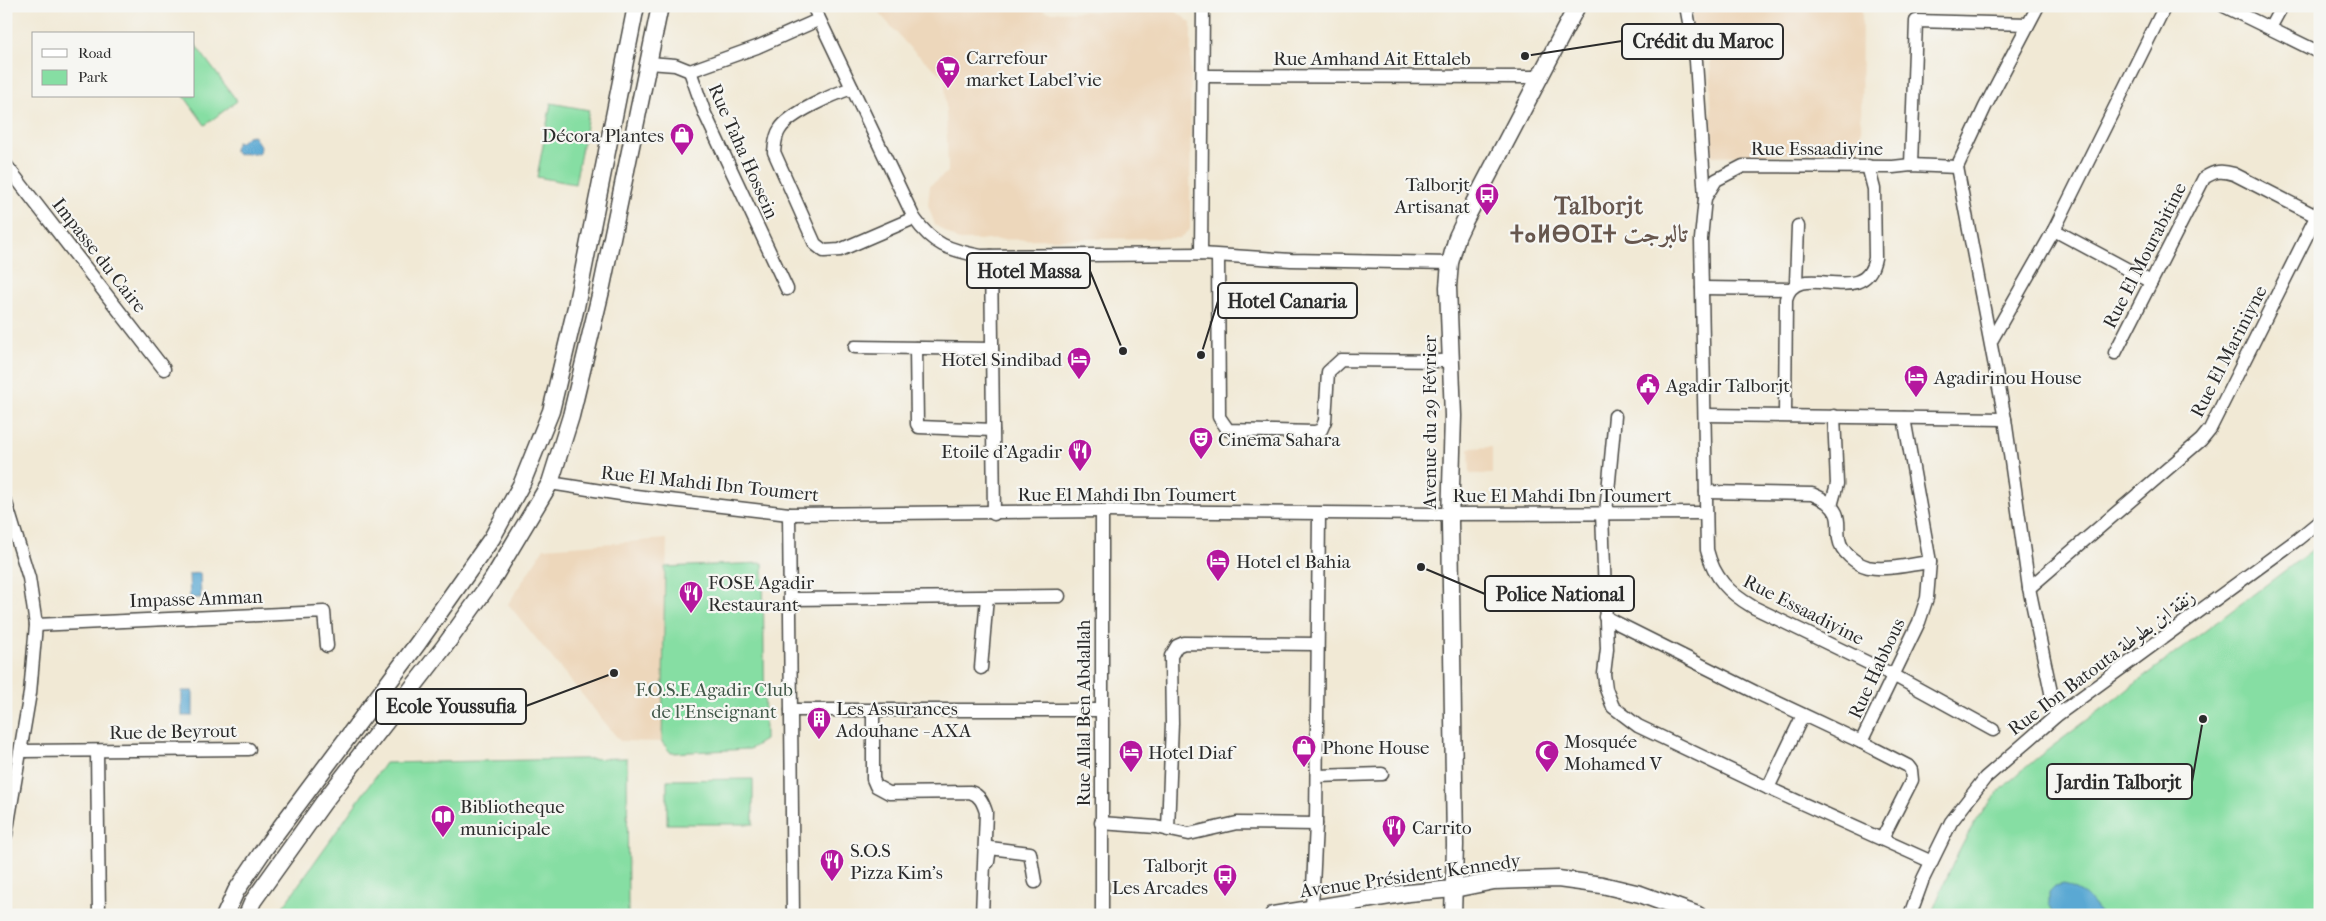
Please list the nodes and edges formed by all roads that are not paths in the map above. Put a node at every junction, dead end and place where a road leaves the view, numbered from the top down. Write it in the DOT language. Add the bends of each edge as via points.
graph roads {
  1 [pos="636,6"];
  2 [pos="660,6"];
  3 [pos="813,6"];
  4 [pos="1203,6"];
  5 [pos="1577,6"];
  6 [pos="1686,6"];
  7 [pos="2038,6"];
  8 [pos="2165,6"];
  9 [pos="2224,6"];
  10 [pos="2282,6"];
  11 [pos="818,20"];
  12 [pos="2028,24"];
  13 [pos="2270,28"];
  14 [pos="2320,53"];
  15 [pos="649,63"];
  16 [pos="690,71"];
  17 [pos="1204,76"];
  18 [pos="1541,77"];
  19 [pos="852,88"];
  20 [pos="6,165"];
  21 [pos="1911,165"];
  22 [pos="1868,166"];
  23 [pos="1957,167"];
  24 [pos="1705,198"];
  25 [pos="2318,212"];
  26 [pos="914,218"];
  27 [pos="1798,226"];
  28 [pos="2054,230"];
  29 [pos="1202,254"];
  30 [pos="991,256"];
  31 [pos="1218,256"];
  32 [pos="1450,263"];
  33 [pos="2151,282"];
  34 [pos="1793,286"];
  35 [pos="1702,288"];
  36 [pos="787,289"];
  37 [pos="1991,341"];
  38 [pos="855,347"];
  39 [pos="916,348"];
  40 [pos="992,349"];
  41 [pos="2115,353"];
  42 [pos="1450,361"];
  43 [pos="164,369"];
  44 [pos="1705,415"];
  45 [pos="1785,415"];
  46 [pos="1615,416"];
  47 [pos="1834,416"];
  48 [pos="1904,418"];
  49 [pos="2005,418"];
  50 [pos="993,430"];
  51 [pos="550,483"];
  52 [pos="1706,492"];
  53 [pos="6,503"];
  54 [pos="1831,506"];
  55 [pos="1102,512"];
  56 [pos="1604,513"];
  57 [pos="1706,513"];
  58 [pos="789,514"];
  59 [pos="994,514"];
  60 [pos="1319,514"];
  61 [pos="1450,514"];
  62 [pos="2320,521"];
  63 [pos="1930,562"];
  64 [pos="2029,588"];
  65 [pos="1059,596"];
  66 [pos="987,597"];
  67 [pos="790,599"];
  68 [pos="1605,617"];
  69 [pos="36,625"];
  70 [pos="1317,644"];
  71 [pos="327,646"];
  72 [pos="981,668"];
  73 [pos="1893,675"];
  74 [pos="792,710"];
  75 [pos="873,710"];
  76 [pos="1103,710"];
  77 [pos="1803,715"];
  78 [pos="2056,716"];
  79 [pos="1993,730"];
  80 [pos="1861,742"];
  81 [pos="249,749"];
  82 [pos="21,751"];
  83 [pos="97,751"];
  84 [pos="1382,774"];
  85 [pos="1317,776"];
  86 [pos="1768,788"];
  87 [pos="1101,823"];
  88 [pos="1316,824"];
  89 [pos="1168,830"];
  90 [pos="6,835"];
  91 [pos="1882,839"];
  92 [pos="1932,862"];
  93 [pos="1035,882"];
  94 [pos="1454,889"];
  95 [pos="1312,908"];
  96 [pos="1453,914"];
  97 [pos="100,915"];
  98 [pos="225,915"];
  99 [pos="247,915"];
  100 [pos="793,915"];
  101 [pos="982,915"];
  102 [pos="988,915"];
  103 [pos="1102,915"];
  104 [pos="1273,915"];
  105 [pos="1698,915"];
  106 [pos="1910,915"];
  1 -- 98 [label="street" via="574,316 551,410 522,484 492,538 265,848 236,891"];
  2 -- 15 [label="street"];
  3 -- 11 [label="street"];
  4 -- 17 [label="street"];
  5 -- 18 [label="street, Avenue du 29 Février"];
  6 -- 24 [label="street" via="1696,61"];
  7 -- 12 [label="street"];
  8 -- 28 [label="street"];
  9 -- 13 [label="street"];
  10 -- 13 [label="street"];
  11 -- 16 [label="street, Rue Taha Hossein" via="757,47"];
  11 -- 19 [label="street"];
  12 -- 21 [label="street" via="1916,21"];
  12 -- 23 [label="street"];
  13 -- 14 [label="street"];
  15 -- 16 [label="street" via="675,65"];
  15 -- 51 [label="street" via="594,320 571,416"];
  16 -- 36 [label="street, Rue Taha Hossein" via="705,114"];
  17 -- 18 [label="street, Rue Amhand Ait Ettaleb"];
  17 -- 29 [label="street"];
  18 -- 32 [label="street, Avenue du 29 Février" via="1465,220"];
  19 -- 26 [label="street"];
  19 -- 26 [label="street" via="795,116 778,131 774,152 803,219 815,244 830,252"];
  20 -- 43 [label="street, Impasse du Caire"];
  21 -- 22 [label="street, Rue Essaadiyine"];
  21 -- 23 [label="street, Rue Essaadiyine"];
  22 -- 24 [label="street, Rue Essaadiyine" via="1743,166 1716,180"];
  22 -- 34 [label="street" via="1874,189 1873,269 1854,283"];
  23 -- 37 [label="street"];
  24 -- 35 [label="street, Rue Essaadiyine" via="1701,239"];
  25 -- 33 [label="street, Rue El Mourabitine" via="2234,174 2217,171 2204,178"];
  25 -- 64 [label="street, Rue El Mariniyne" via="2210,430"];
  26 -- 30 [label="street" via="938,244 970,254"];
  27 -- 34 [label="street"];
  28 -- 33 [label="street"];
  28 -- 37 [label="street"];
  29 -- 30 [label="street"];
  29 -- 31 [label="street"];
  30 -- 40 [label="street"];
  31 -- 32 [label="street"];
  31 -- 42 [label="street" via="1219,417 1228,430 1321,430 1326,421 1328,372 1341,360"];
  32 -- 42 [label="street, Avenue du 29 Février"];
  33 -- 41 [label="street, Rue El Mourabitine"];
  34 -- 35 [label="street"];
  34 -- 45 [label="street" via="1786,299"];
  35 -- 44 [label="street, Rue Essaadiyine"];
  37 -- 49 [label="street"];
  38 -- 39 [label="street"];
  39 -- 40 [label="street"];
  39 -- 50 [label="street" via="918,427"];
  40 -- 50 [label="street"];
  42 -- 61 [label="street, Avenue du 29 Février" via="1453,416"];
  44 -- 45 [label="street"];
  44 -- 52 [label="street, Rue Essaadiyine"];
  45 -- 47 [label="street"];
  46 -- 56 [label="street"];
  47 -- 48 [label="street"];
  47 -- 54 [label="street" via="1837,484"];
  48 -- 49 [label="street"];
  48 -- 63 [label="street, Rue Habbous"];
  49 -- 64 [label="street"];
  50 -- 59 [label="street"];
  51 -- 58 [label="street, Rue El Mahdi Ibn Toumert"];
  51 -- 99 [label="street" via="492,580 323,803"];
  52 -- 54 [label="street" via="1812,494"];
  52 -- 57 [label="street, Rue Essaadiyine"];
  53 -- 69 [label="street" via="30,578"];
  54 -- 63 [label="street" via="1838,517 1839,540 1854,559 1868,566 1884,567"];
  55 -- 59 [label="street, Rue El Mahdi Ibn Toumert"];
  55 -- 60 [label="street, Rue El Mahdi Ibn Toumert"];
  55 -- 76 [label="street, Rue Allal Ben Abdallah"];
  56 -- 57 [label="street, Rue El Mahdi Ibn Toumert"];
  56 -- 61 [label="street, Rue El Mahdi Ibn Toumert"];
  56 -- 68 [label="street"];
  57 -- 73 [label="street, Rue Essaadiyine" via="1707,550 1715,574 1725,588 1753,607"];
  58 -- 59 [label="street, Rue El Mahdi Ibn Toumert"];
  58 -- 67 [label="street"];
  60 -- 61 [label="street, Rue El Mahdi Ibn Toumert"];
  60 -- 70 [label="street"];
  61 -- 94 [label="street, Avenue du 29 Février"];
  62 -- 78 [label="street, Rue Ibn Batouta زنقة ابن بطوطة"];
  63 -- 73 [label="street, Rue Habbous" via="1925,606"];
  64 -- 78 [label="street"];
  65 -- 66 [label="street"];
  66 -- 67 [label="street"];
  66 -- 72 [label="street"];
  67 -- 74 [label="street"];
  68 -- 77 [label="street, Rue Habbous"];
  68 -- 86 [label="street" via="1607,649 1604,674 1613,707 1638,726"];
  69 -- 71 [label="street, Impasse Amman" via="324,612"];
  69 -- 82 [label="street" via="34,663"];
  70 -- 85 [label="street"];
  70 -- 89 [label="street" via="1184,643 1177,646 1171,656"];
  73 -- 79 [label="street, Rue Essaadiyine"];
  73 -- 80 [label="street, Rue Habbous"];
  74 -- 75 [label="street"];
  74 -- 100 [label="street"];
  75 -- 76 [label="street"];
  75 -- 101 [label="street" via="873,779 880,790 889,794 970,792 984,804"];
  76 -- 87 [label="street, Rue Allal Ben Abdallah"];
  77 -- 80 [label="street, Rue Habbous"];
  77 -- 86 [label="street"];
  78 -- 92 [label="street, Rue Ibn Batouta زنقة ابن بطوطة" via="1970,796 1951,822"];
  80 -- 91 [label="street" via="1908,766 1913,774"];
  81 -- 83 [label="street, Rue de Beyrout"];
  82 -- 83 [label="street, Rue de Beyrout"];
  82 -- 90 [label="street"];
  83 -- 97 [label="street, Rue de Beyrout"];
  84 -- 85 [label="street"];
  85 -- 88 [label="street"];
  86 -- 91 [label="street"];
  87 -- 89 [label="street"];
  87 -- 103 [label="street, Rue Allal Ben Abdallah"];
  88 -- 89 [label="street" via="1237,823 1189,834"];
  88 -- 95 [label="street"];
  91 -- 92 [label="street"];
  92 -- 106 [label="street, Rue Ibn Batouta زنقة ابن بطوطة"];
  93 -- 102 [label="street" via="1030,853 990,848"];
  94 -- 95 [label="street, Avenue Président Kennedy"];
  94 -- 96 [label="street, Avenue du 29 Février"];
  94 -- 105 [label="street, Avenue Président Kennedy" via="1494,881 1558,879 1640,894"];
  95 -- 104 [label="street, Avenue Président Kennedy"];
}
